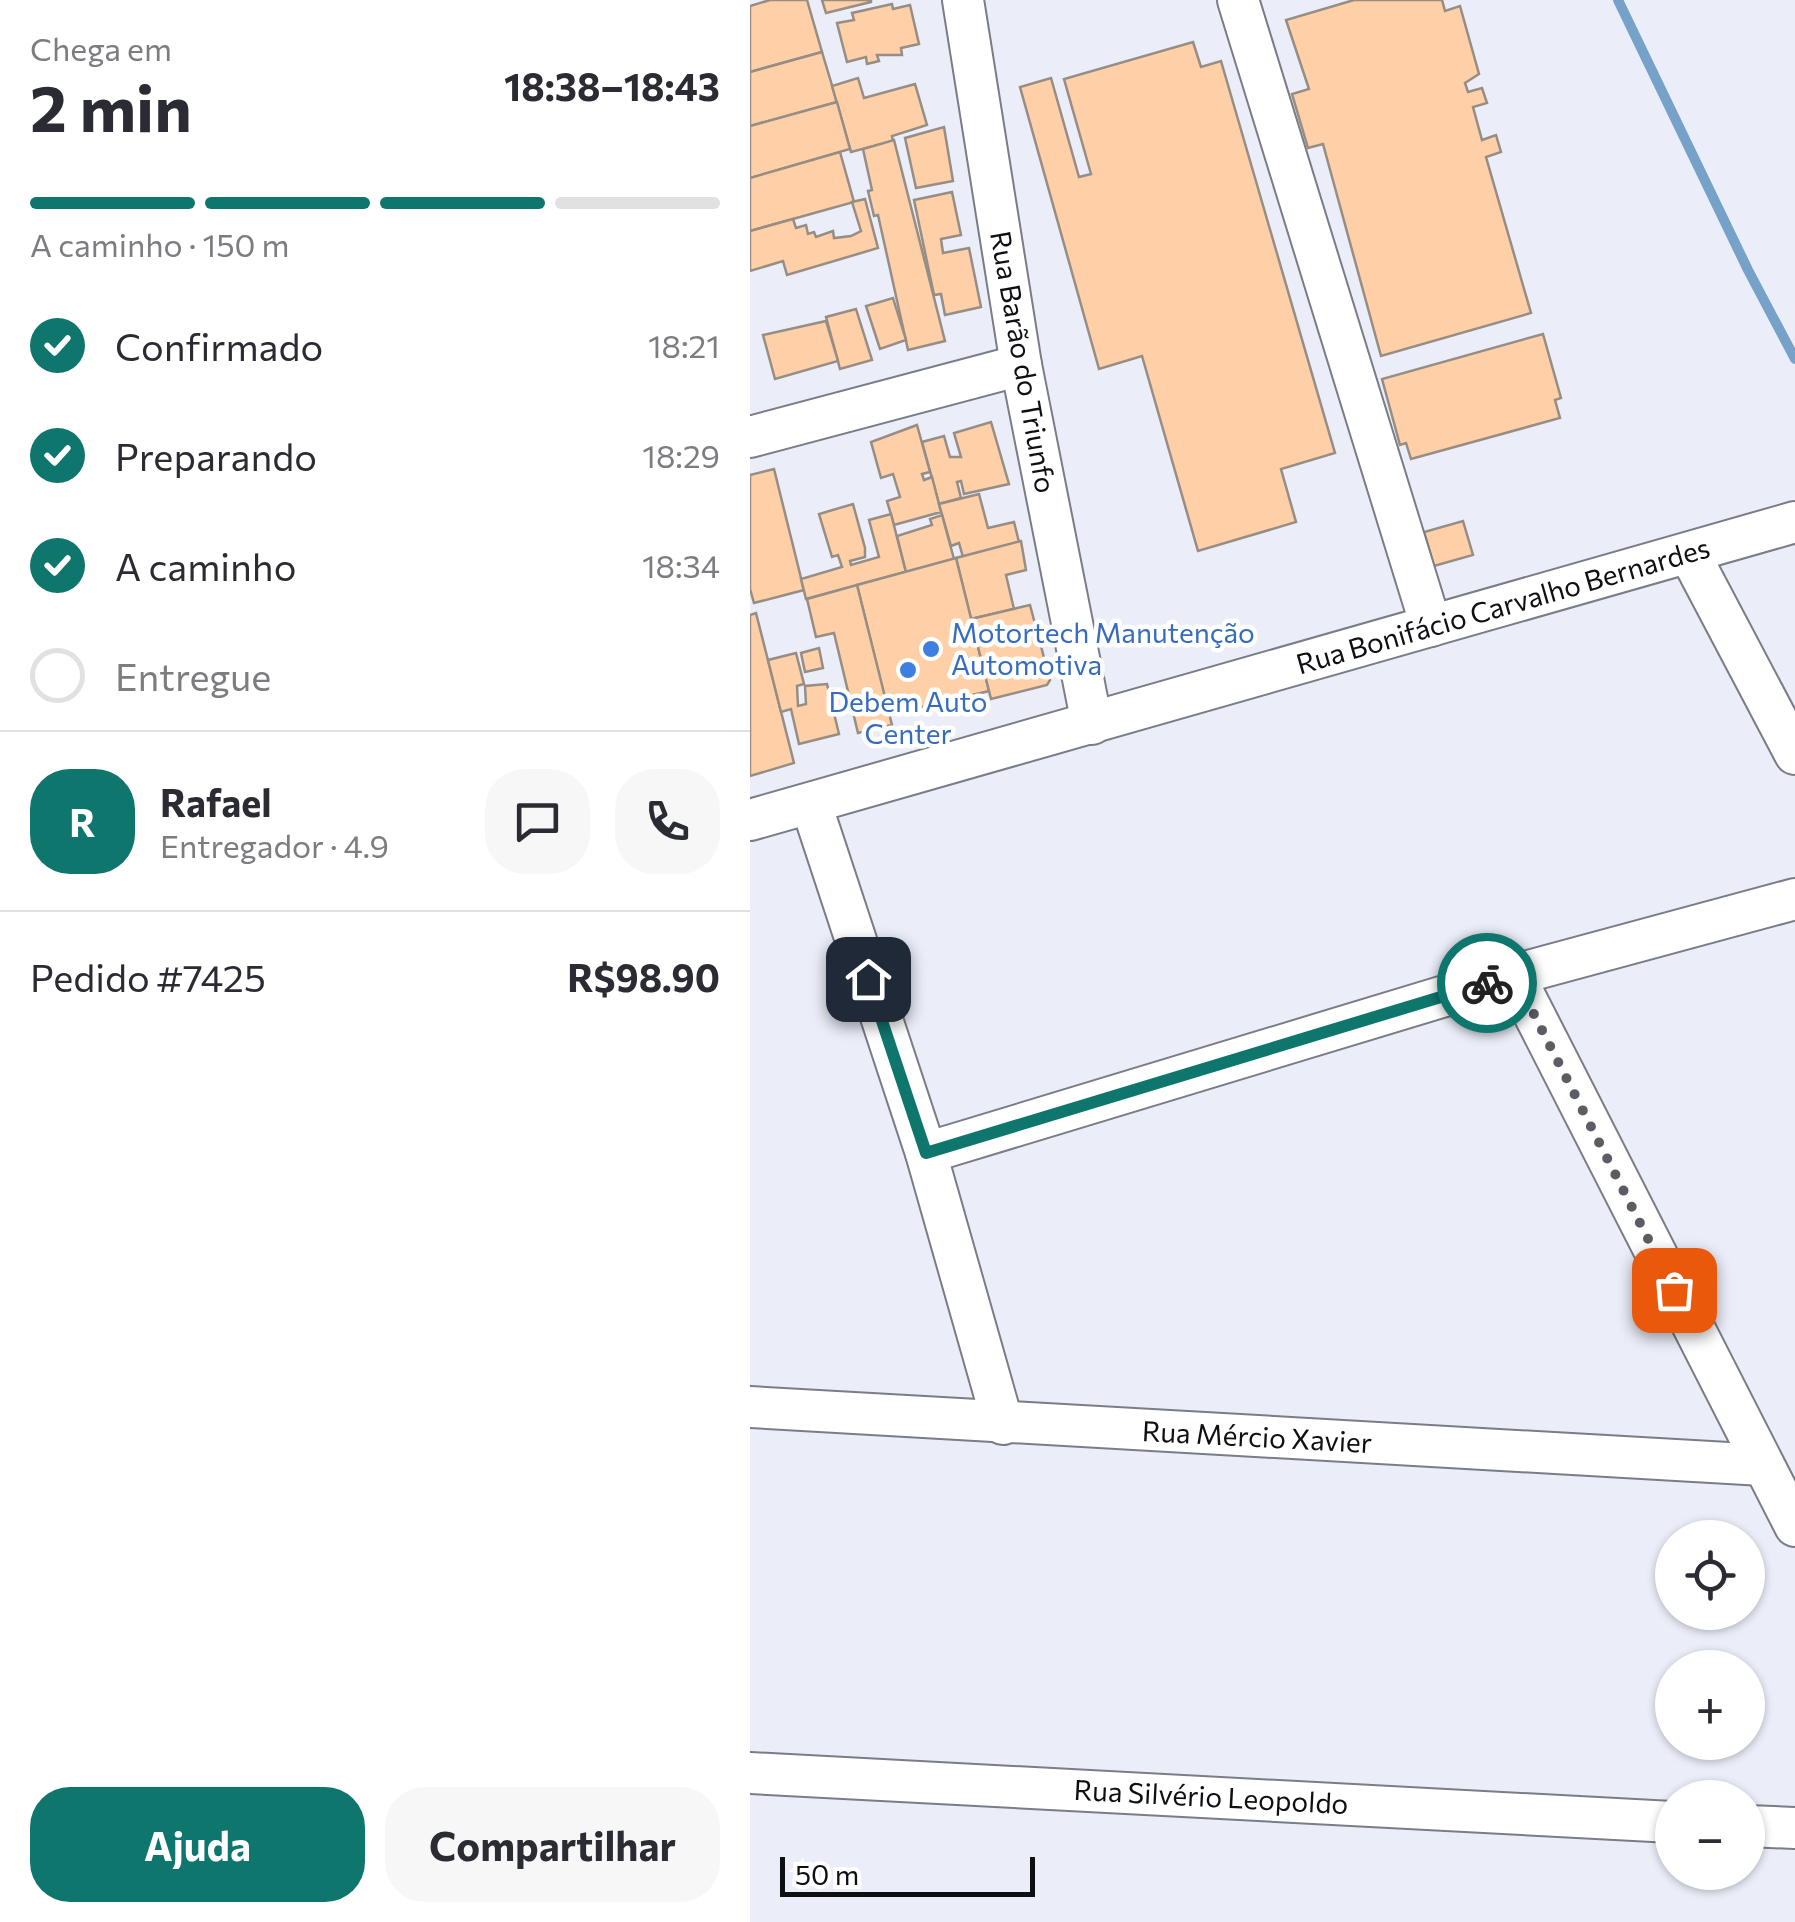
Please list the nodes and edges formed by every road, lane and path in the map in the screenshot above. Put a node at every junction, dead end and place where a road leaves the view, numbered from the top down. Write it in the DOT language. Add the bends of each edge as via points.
graph roads {
  1 [pos="963,0"];
  2 [pos="1238,0"];
  3 [pos="1021,365"];
  4 [pos="750,437"];
  5 [pos="1795,522"];
  6 [pos="1689,553"];
  7 [pos="1431,626"];
  8 [pos="1092,724"];
  9 [pos="1795,754"];
  10 [pos="811,804"];
  11 [pos="750,820"];
  12 [pos="1795,900"];
  13 [pos="1514,975"];
  14 [pos="926,1153"];
  15 [pos="750,1407"];
  16 [pos="1003,1424"];
  17 [pos="1763,1465"];
  18 [pos="1795,1526"];
  19 [pos="750,1772"];
  20 [pos="1655,1821"];
  21 [pos="1765,1827"];
  22 [pos="1795,1828"];
  1 -- 3 [label="street, Rua Barão do Triunfo"];
  2 -- 7 [label="street"];
  3 -- 4 [label="street"];
  3 -- 8 [label="street, Rua Barão do Triunfo"];
  5 -- 6 [label="street, Rua Bonifácio Carvalho Bernardes"];
  6 -- 7 [label="street, Rua Bonifácio Carvalho Bernardes"];
  6 -- 9 [label="street"];
  7 -- 8 [label="street, Rua Bonifácio Carvalho Bernardes"];
  8 -- 10 [label="street, Rua Bonifácio Carvalho Bernardes"];
  10 -- 11 [label="street, Rua Bonifácio Carvalho Bernardes"];
  10 -- 14 [label="street"];
  12 -- 13 [label="street"];
  13 -- 14 [label="street"];
  13 -- 17 [label="street"];
  14 -- 16 [label="street"];
  15 -- 16 [label="street, Rua Mércio Xavier"];
  16 -- 17 [label="street, Rua Mércio Xavier"];
  17 -- 18 [label="street"];
  19 -- 20 [label="street, Rua Silvério Leopoldo"];
  21 -- 22 [label="street"];
}
